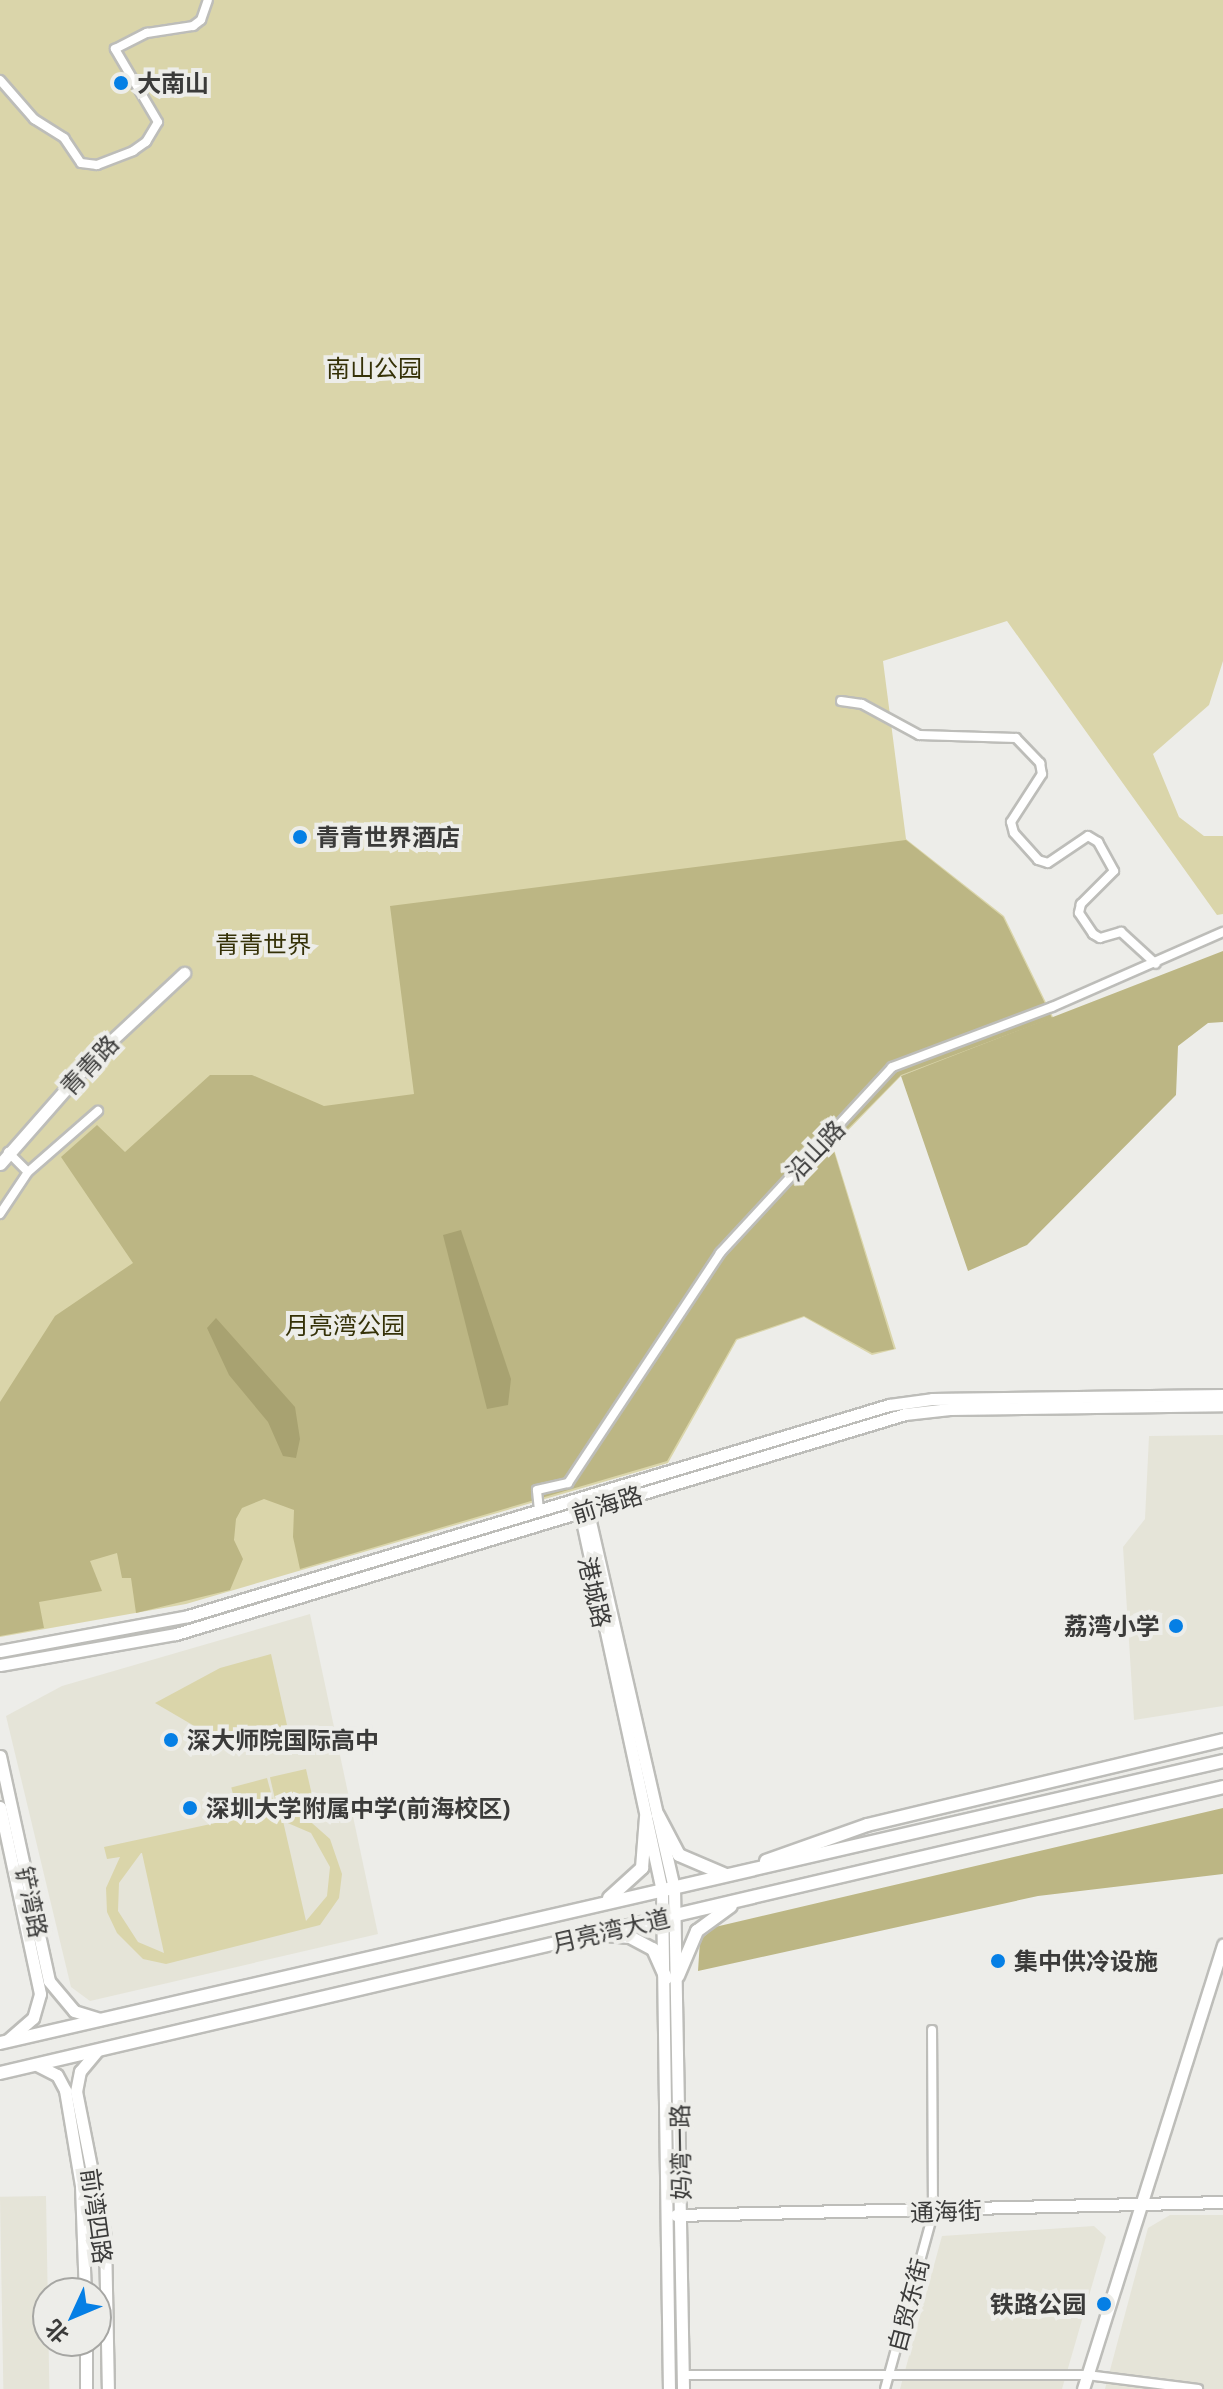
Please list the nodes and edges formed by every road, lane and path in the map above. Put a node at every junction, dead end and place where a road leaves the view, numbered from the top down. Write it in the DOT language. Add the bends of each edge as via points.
graph roads {
  1 [pos="208,0"];
  2 [pos="0,80"];
  3 [pos="841,701"];
  4 [pos="1223,932"];
  5 [pos="1156,964"];
  6 [pos="184,973"];
  7 [pos="98,1111"];
  8 [pos="8,1152"];
  9 [pos="0,1164"];
  10 [pos="28,1172"];
  11 [pos="0,1214"];
  12 [pos="1223,1395"];
  13 [pos="1223,1405"];
  14 [pos="581,1498"];
  15 [pos="539,1510"];
  16 [pos="584,1511"];
  17 [pos="0,1651"];
  18 [pos="25,1661"];
  19 [pos="0,1665"];
  20 [pos="0,1678"];
  21 [pos="1223,1740"];
  22 [pos="0,1756"];
  23 [pos="1223,1761"];
  24 [pos="1223,1787"];
  25 [pos="0,1807"];
  26 [pos="652,1816"];
  27 [pos="746,1873"];
  28 [pos="733,1877"];
  29 [pos="668,1888"];
  30 [pos="750,1897"];
  31 [pos="589,1907"];
  32 [pos="670,1916"];
  33 [pos="591,1935"];
  34 [pos="1223,1945"];
  35 [pos="672,1977"];
  36 [pos="102,2019"];
  37 [pos="932,2030"];
  38 [pos="3,2042"];
  39 [pos="97,2051"];
  40 [pos="37,2065"];
  41 [pos="0,2073"];
  42 [pos="1140,2202"];
  43 [pos="1223,2202"];
  44 [pos="933,2213"];
  45 [pos="674,2215"];
  46 [pos="84,2277"];
  47 [pos="86,2357"];
  48 [pos="683,2375"];
  49 [pos="889,2375"];
  50 [pos="1087,2375"];
  51 [pos="86,2389"];
  52 [pos="108,2389"];
  53 [pos="669,2389"];
  54 [pos="683,2389"];
  55 [pos="885,2389"];
  56 [pos="1083,2389"];
  57 [pos="1198,2389"];
  1 -- 2 [label="street" via="204,22 147,33 115,49 158,122 146,142 97,165 81,163 64,138 34,119"];
  3 -- 5 [label="street" via="862,704 919,735 1016,738 1040,763 1042,774 1011,822 1014,833 1038,860 1048,863 1088,836 1098,842 1114,871 1081,904 1079,913 1093,934 1100,938 1121,932"];
  4 -- 5 [label="street, 沿山路"];
  5 -- 15 [label="street, 沿山路" via="909,1060 881,1077 811,1160 763,1201 720,1253 568,1483 537,1490"];
  6 -- 8 [label="street, 青青路" via="95,1056"];
  7 -- 10 [label="street"];
  8 -- 9 [label="street, 青青路"];
  8 -- 10 [label="street"];
  10 -- 11 [label="street"];
  12 -- 14 [label="street, 前海路" via="910,1401"];
  13 -- 16 [label="street, 前海路" via="917,1412"];
  14 -- 15 [label="street, 前海路"];
  14 -- 16 [label="street, 港城路"];
  15 -- 17 [label="street, 前海路" via="147,1627"];
  16 -- 18 [label="street, 前海路" via="176,1634"];
  16 -- 26 [label="street, 港城路"];
  18 -- 19 [label="street, 前海路"];
  18 -- 20 [label="street"];
  21 -- 27 [label="main road" via="867,1825"];
  22 -- 36 [label="street, 铲湾路" via="49,1981 74,2011"];
  23 -- 27 [label="main road, 月亮湾大道"];
  24 -- 30 [label="main road, 月亮湾大道"];
  25 -- 38 [label="street, 铲湾路" via="40,1994 33,2018"];
  26 -- 28 [label="main road" via="679,1855"];
  26 -- 29 [label="street, 港城路"];
  26 -- 31 [label="main road" via="642,1868 623,1889"];
  27 -- 28 [label="main road, 月亮湾大道"];
  28 -- 29 [label="main road, 月亮湾大道"];
  29 -- 31 [label="main road, 月亮湾大道"];
  29 -- 32 [label="street, 港城路"];
  30 -- 32 [label="main road, 月亮湾大道"];
  30 -- 35 [label="main road" via="697,1931"];
  31 -- 36 [label="main road, 月亮湾大道"];
  32 -- 33 [label="main road, 月亮湾大道"];
  32 -- 35 [label="street, 妈湾一路"];
  33 -- 35 [label="main road" via="641,1941"];
  33 -- 39 [label="main road, 月亮湾大道"];
  34 -- 42 [label="street"];
  35 -- 45 [label="street, 妈湾一路"];
  36 -- 38 [label="main road, 月亮湾大道"];
  37 -- 44 [label="street, 自贸东街"];
  39 -- 40 [label="main road, 月亮湾大道"];
  39 -- 52 [label="street, 前湾四路" via="80,2071 76,2091 105,2237"];
  40 -- 41 [label="main road, 月亮湾大道"];
  40 -- 46 [label="street, 前湾四路" via="57,2075 65,2090 81,2186"];
  42 -- 43 [label="street, 通海街"];
  42 -- 44 [label="street, 通海街"];
  42 -- 50 [label="street"];
  44 -- 45 [label="street, 通海街"];
  44 -- 49 [label="street, 自贸东街"];
  45 -- 48 [label="street, 妈湾一路"];
  45 -- 53 [label="street, 妈湾一路"];
  47 -- 51 [label="street"];
  48 -- 49 [label="street"];
  48 -- 54 [label="street, 妈湾一路"];
  49 -- 50 [label="street"];
  49 -- 55 [label="street, 自贸东街"];
  50 -- 56 [label="street"];
  50 -- 57 [label="street"];
}
